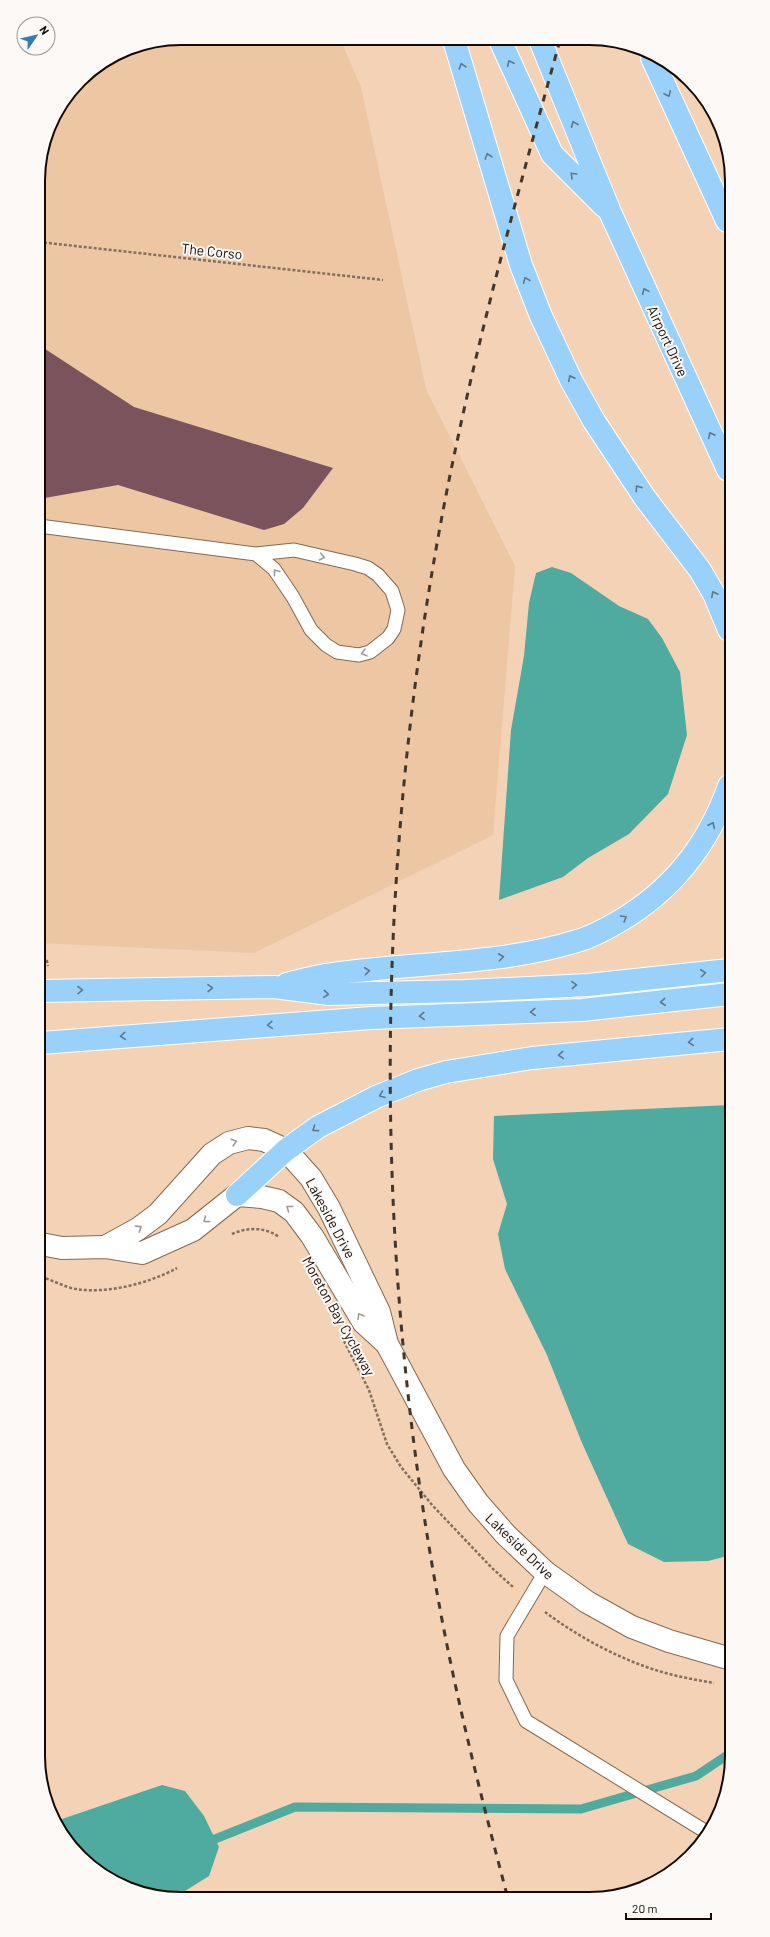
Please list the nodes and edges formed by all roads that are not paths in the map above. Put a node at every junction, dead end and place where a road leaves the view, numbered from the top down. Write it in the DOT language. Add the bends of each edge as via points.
graph roads {
  1 [pos="455,45"];
  2 [pos="502,45"];
  3 [pos="542,45"];
  4 [pos="654,62"];
  5 [pos="610,212"];
  6 [pos="725,217"];
  7 [pos="725,463"];
  8 [pos="45,527"];
  9 [pos="256,554"];
  10 [pos="725,622"];
  11 [pos="725,795"];
  12 [pos="725,971"];
  13 [pos="274,987"];
  14 [pos="45,991"];
  15 [pos="725,995"];
  16 [pos="725,1039"];
  17 [pos="45,1043"];
  18 [pos="286,1150"];
  19 [pos="237,1195"];
  20 [pos="45,1245"];
  21 [pos="104,1247"];
  22 [pos="387,1344"];
  23 [pos="545,1572"];
  24 [pos="725,1657"];
  25 [pos="702,1830"];
  10 -- 1 [label="main road, one-way" via="714,594 700,570 645,498 594,421 571,380 541,316 520,265"];
  5 -- 2 [label="main road, Airport Drive, one-way" via="552,154"];
  5 -- 3 [label="main road, Airport Drive, one-way"];
  4 -- 6 [label="main road, one-way"];
  7 -- 5 [label="main road, Airport Drive, one-way"];
  8 -- 9 [label="lane"];
  9 -- 9 [label="lane, one-way" via="294,550 368,568 386,583 396,600 398,610 394,630 370,652 358,655 337,652 326,645 312,630 274,569"];
  13 -- 11 [label="main road, one-way" via="325,975 508,956 579,941 628,916 671,882 704,840"];
  13 -- 12 [label="main road, one-way" via="329,994 508,989 670,978"];
  14 -- 13 [label="main road, one-way"];
  15 -- 17 [label="main road, one-way" via="582,1010 371,1018"];
  16 -- 18 [label="main road, one-way" via="532,1058 446,1072 418,1080 347,1111 318,1127"];
  18 -- 19 [label="main road"];
  21 -- 18 [label="street, Lakeside Drive, one-way" via="138,1229 158,1214 212,1154 229,1143 248,1138"];
  18 -- 22 [label="street, Lakeside Drive" via="311,1178 329,1208 378,1312"];
  19 -- 21 [label="street, Lakeside Drive, one-way" via="193,1230 142,1253"];
  22 -- 19 [label="street, Lakeside Drive, one-way" via="364,1323 316,1242 294,1212 278,1201"];
  20 -- 21 [label="street, Lakeside Drive" via="62,1248"];
  22 -- 23 [label="street, Lakeside Drive" via="440,1444 474,1498 506,1535"];
  23 -- 24 [label="street, Lakeside Drive" via="587,1602 632,1627"];
  23 -- 25 [label="lane" via="507,1636 506,1680 526,1721"];
}
